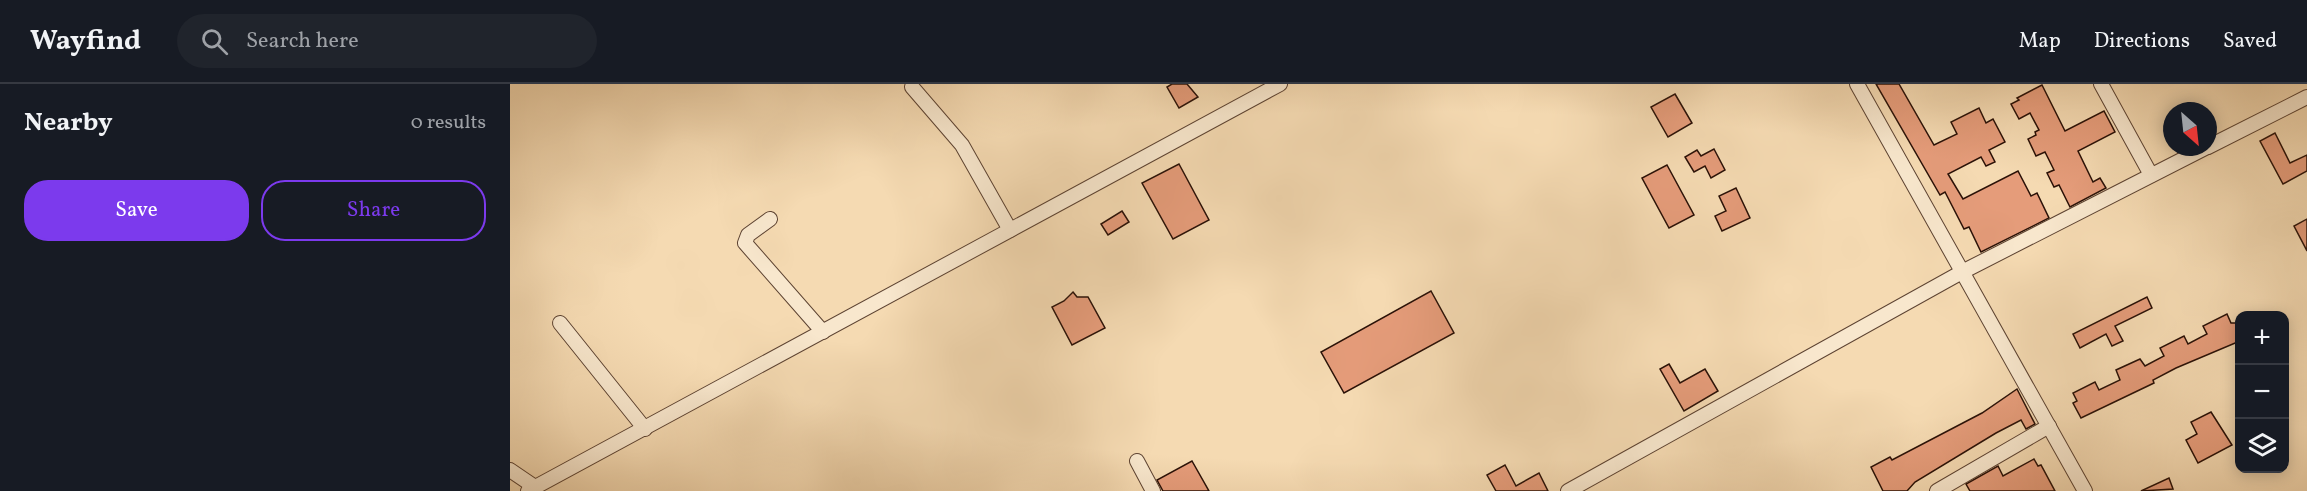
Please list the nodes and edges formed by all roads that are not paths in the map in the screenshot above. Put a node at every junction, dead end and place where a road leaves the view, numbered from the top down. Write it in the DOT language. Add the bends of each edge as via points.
graph roads {
  1 [pos="1280,84"];
  2 [pos="1857,84"];
  3 [pos="2101,84"];
  4 [pos="912,87"];
  5 [pos="2307,97"];
  6 [pos="2217,142"];
  7 [pos="2190,156"];
  8 [pos="2151,175"];
  9 [pos="770,219"];
  10 [pos="1010,230"];
  11 [pos="1962,272"];
  12 [pos="560,323"];
  13 [pos="823,332"];
  14 [pos="2049,426"];
  15 [pos="645,429"];
  16 [pos="1137,461"];
  17 [pos="510,470"];
  18 [pos="531,489"];
  19 [pos="1154,491"];
  20 [pos="1568,491"];
  21 [pos="1937,491"];
  22 [pos="2085,491"];
  1 -- 10 [label="street"];
  2 -- 11 [label="street"];
  3 -- 8 [label="street"];
  4 -- 10 [label="street" via="962,145"];
  5 -- 6 [label="street"];
  7 -- 8 [label="street"];
  8 -- 11 [label="street"];
  9 -- 13 [label="street" via="748,235 745,243"];
  10 -- 13 [label="street"];
  11 -- 14 [label="street"];
  11 -- 20 [label="street"];
  12 -- 15 [label="street"];
  13 -- 15 [label="street"];
  14 -- 21 [label="street"];
  14 -- 22 [label="street"];
  15 -- 18 [label="street"];
  16 -- 19 [label="street"];
  17 -- 18 [label="street"];
}
